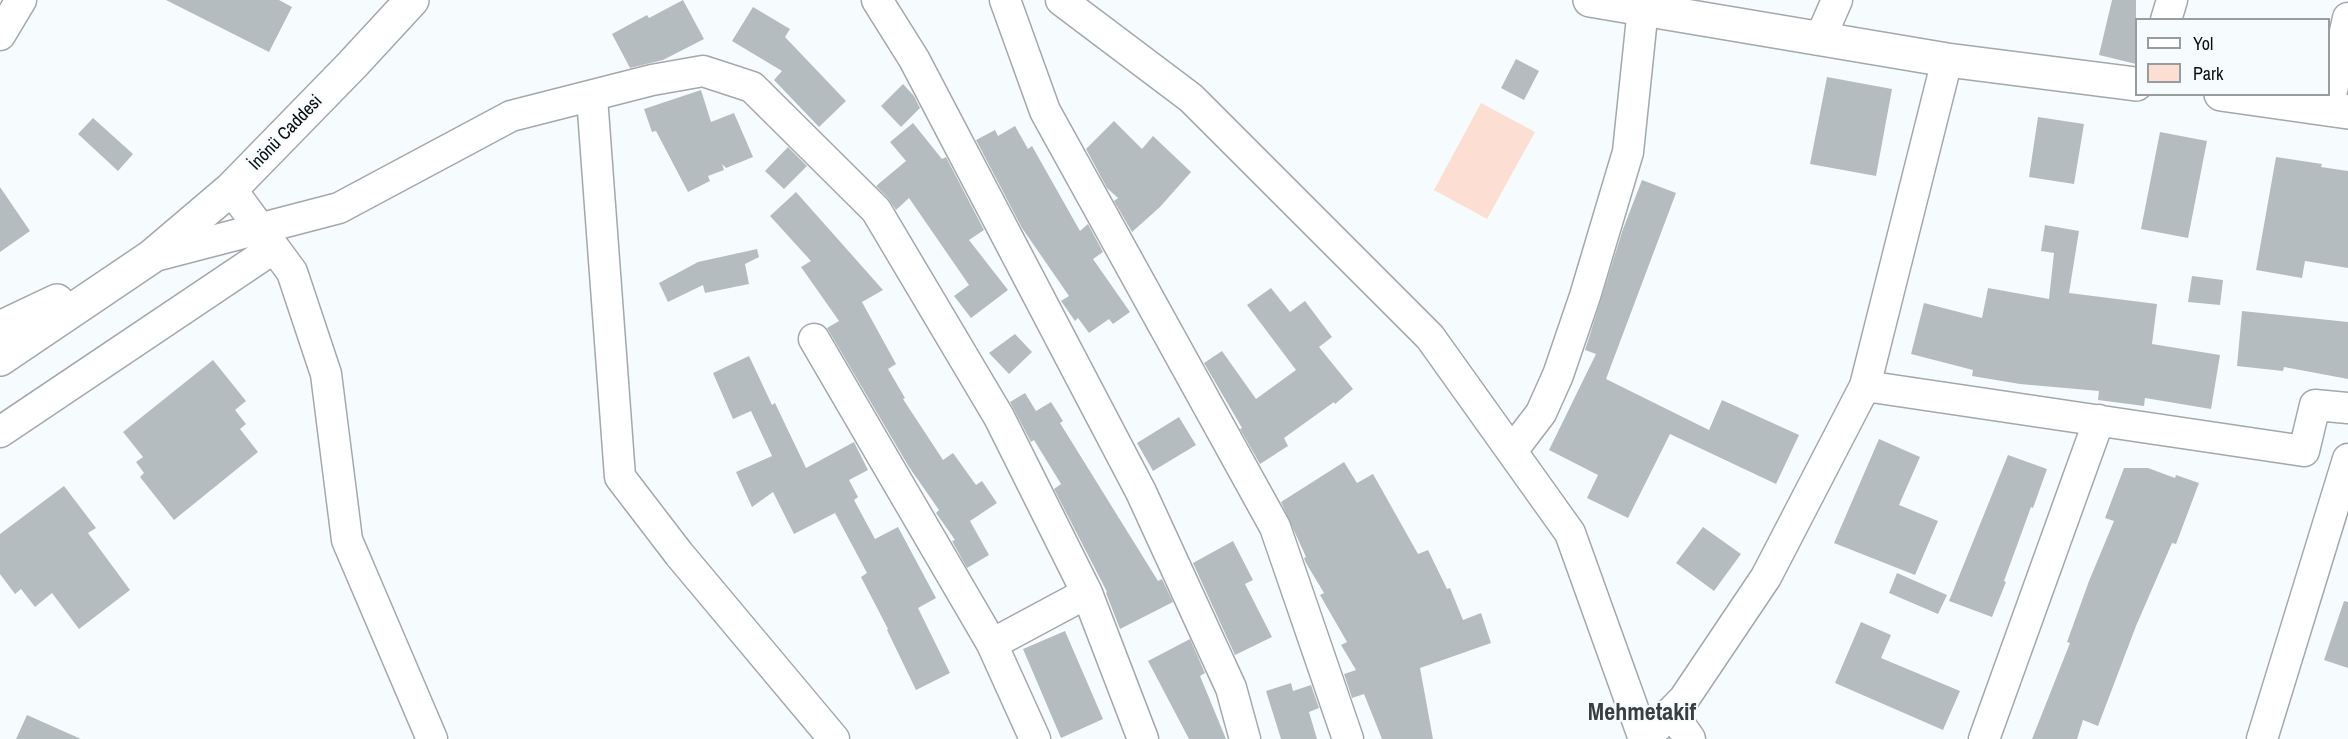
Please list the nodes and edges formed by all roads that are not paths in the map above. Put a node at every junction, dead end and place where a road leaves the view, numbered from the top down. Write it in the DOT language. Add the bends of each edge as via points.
graph roads {
  1 [pos="21,0"];
  2 [pos="412,0"];
  3 [pos="877,0"];
  4 [pos="1005,0"];
  5 [pos="1062,0"];
  6 [pos="1590,0"];
  7 [pos="1837,0"];
  8 [pos="2172,0"];
  9 [pos="1645,4"];
  10 [pos="2167,18"];
  11 [pos="2348,18"];
  12 [pos="0,35"];
  13 [pos="1820,39"];
  14 [pos="1947,60"];
  15 [pos="2135,84"];
  16 [pos="2236,96"];
  17 [pos="592,97"];
  18 [pos="2338,110"];
  19 [pos="231,189"];
  20 [pos="267,238"];
  21 [pos="151,257"];
  22 [pos="0,328"];
  23 [pos="814,339"];
  24 [pos="0,359"];
  25 [pos="1865,386"];
  26 [pos="2348,408"];
  27 [pos="2099,420"];
  28 [pos="0,432"];
  29 [pos="1512,451"];
  30 [pos="2348,459"];
  31 [pos="1087,593"];
  32 [pos="992,644"];
  33 [pos="1671,712"];
  34 [pos="432,739"];
  35 [pos="834,739"];
  36 [pos="1035,739"];
  37 [pos="1143,739"];
  38 [pos="1245,739"];
  39 [pos="1348,739"];
  40 [pos="1645,739"];
  41 [pos="1690,739"];
  42 [pos="1984,739"];
  43 [pos="2262,739"];
  1 -- 12 [label="street"];
  2 -- 19 [label="main road, İnönü Caddesi"];
  3 -- 38 [label="street" via="914,59 1141,492 1231,688"];
  4 -- 39 [label="street" via="1045,111 1275,527"];
  5 -- 29 [label="street" via="1191,98 1430,337"];
  6 -- 9 [label="main road"];
  7 -- 13 [label="street"];
  8 -- 10 [label="street"];
  9 -- 13 [label="main road"];
  9 -- 29 [label="street" via="1628,152 1558,375 1541,413"];
  11 -- 18 [label="street"];
  13 -- 14 [label="main road"];
  14 -- 15 [label="main road"];
  14 -- 25 [label="street"];
  16 -- 18 [label="main road"];
  17 -- 20 [label="street" via="511,117 339,208"];
  17 -- 31 [label="street" via="703,71 752,87 876,210 999,417"];
  17 -- 35 [label="street" via="620,477 679,554"];
  19 -- 20 [label="street"];
  19 -- 21 [label="main road, İnönü Caddesi"];
  20 -- 21 [label="street"];
  20 -- 28 [label="street"];
  20 -- 34 [label="street" via="292,272 326,374 347,540"];
  21 -- 22 [label="main road, İnönü Caddesi"];
  21 -- 24 [label="main road, İnönü Caddesi"];
  23 -- 32 [label="street"];
  25 -- 27 [label="street"];
  25 -- 33 [label="street" via="1766,577 1684,699"];
  26 -- 27 [label="street" via="2316,405 2304,451"];
  27 -- 42 [label="street"];
  29 -- 40 [label="street" via="1570,532"];
  30 -- 43 [label="street"];
  31 -- 32 [label="street"];
  31 -- 37 [label="street"];
  32 -- 36 [label="street"];
  33 -- 40 [label="street"];
  33 -- 41 [label="street"];
}
